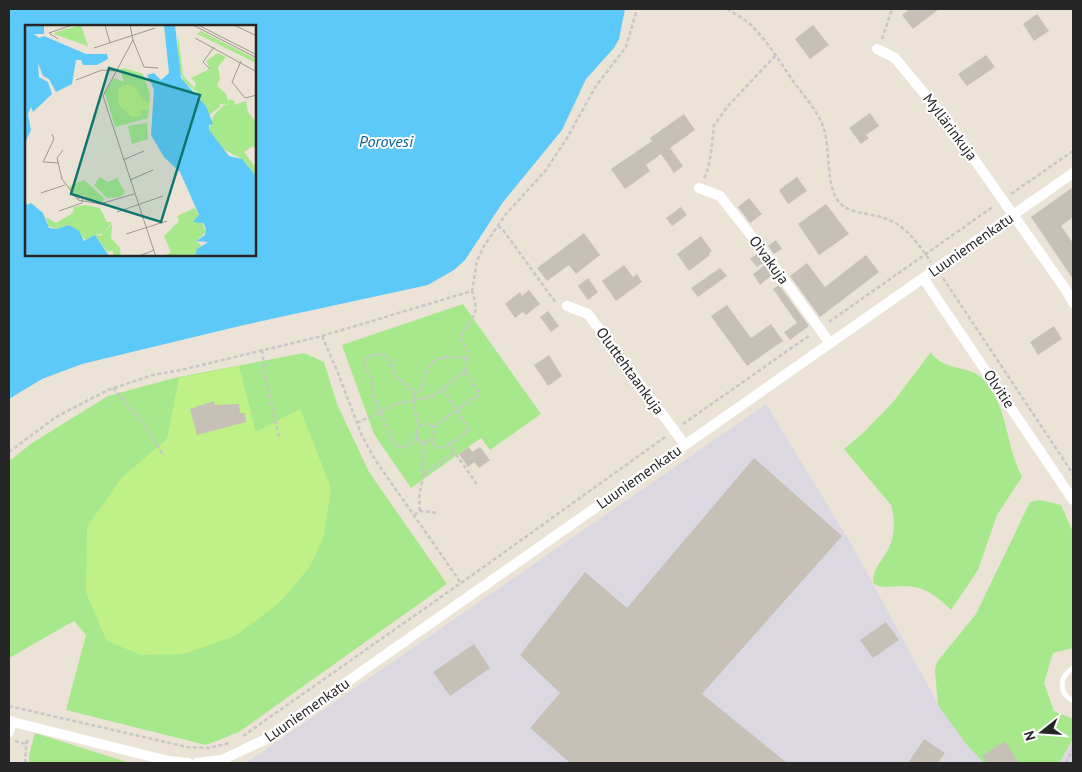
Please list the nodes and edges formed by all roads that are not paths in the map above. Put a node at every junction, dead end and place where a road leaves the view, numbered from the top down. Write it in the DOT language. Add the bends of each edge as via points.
graph roads {
  1 [pos="877,49"];
  2 [pos="1073,173"];
  3 [pos="698,188"];
  4 [pos="1014,215"];
  5 [pos="923,278"];
  6 [pos="1073,303"];
  7 [pos="567,306"];
  8 [pos="830,343"];
  9 [pos="685,445"];
  10 [pos="1073,500"];
  11 [pos="1073,668"];
  12 [pos="1073,701"];
  13 [pos="10,721"];
  14 [pos="9,732"];
  15 [pos="188,763"];
  16 [pos="196,763"];
  17 [pos="200,763"];
  1 -- 4 [label="street, Myllärinkuja" via="895,58 948,122"];
  2 -- 4 [label="street, Luuniemenkatu"];
  3 -- 8 [label="street, Oivakuja" via="720,196"];
  4 -- 5 [label="street, Luuniemenkatu"];
  4 -- 6 [label="street, Myllärinkuja"];
  5 -- 8 [label="street, Luuniemenkatu"];
  5 -- 10 [label="street, Olvitie"];
  7 -- 9 [label="street, Oluttehtaankuja" via="588,314"];
  8 -- 9 [label="street, Luuniemenkatu"];
  9 -- 17 [label="street, Luuniemenkatu" via="264,740 222,760"];
  11 -- 12 [label="lane" via="1064,676 1062,683 1063,690"];
  13 -- 14 [label="street"];
  13 -- 15 [label="street" via="169,762"];
  16 -- 17 [label="street, Luuniemenkatu"];
}
